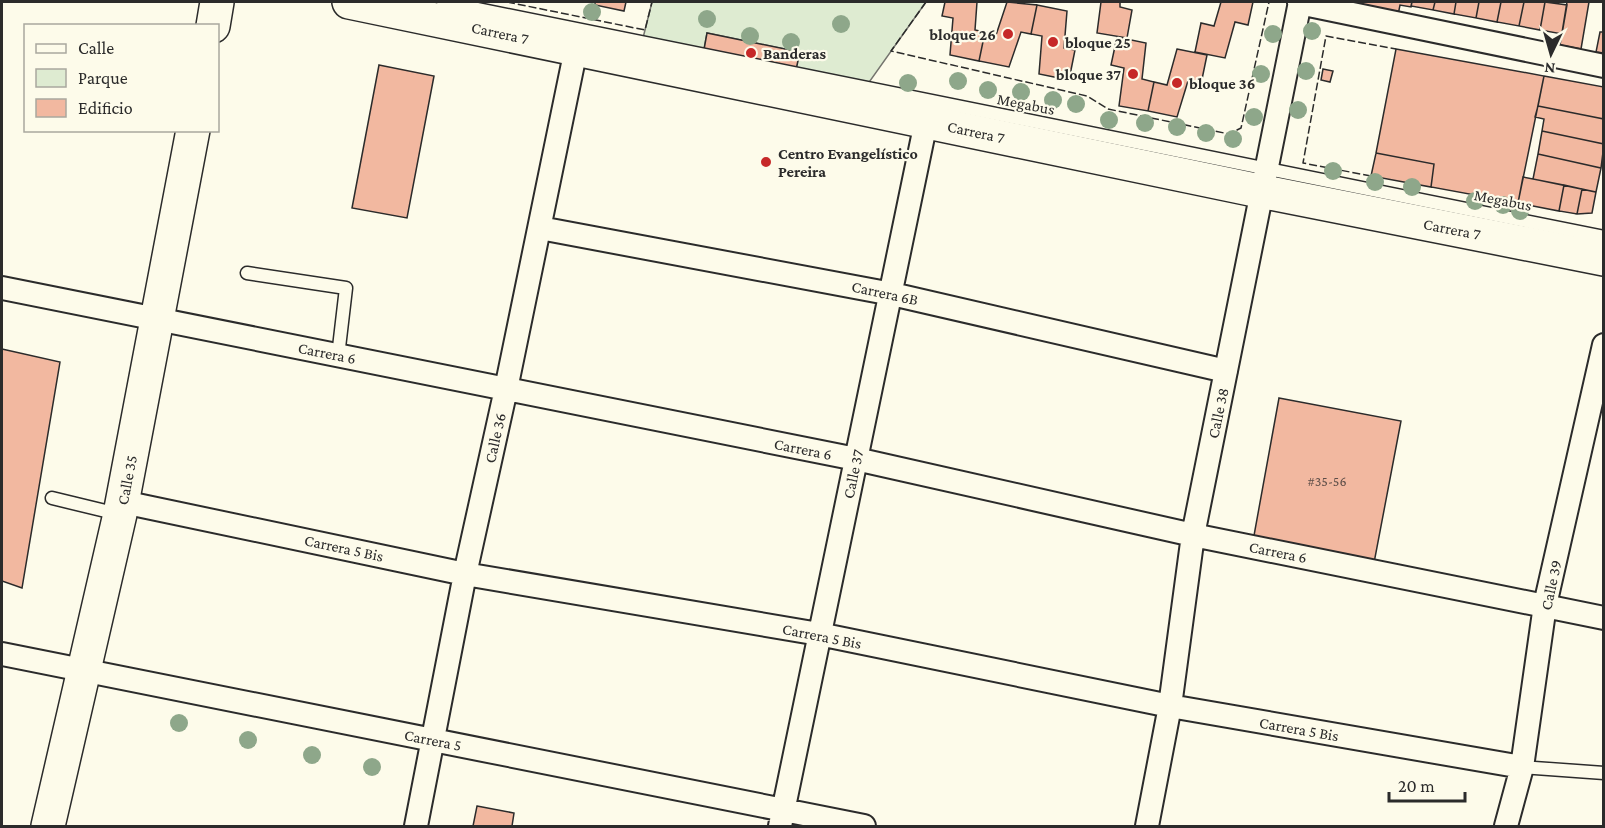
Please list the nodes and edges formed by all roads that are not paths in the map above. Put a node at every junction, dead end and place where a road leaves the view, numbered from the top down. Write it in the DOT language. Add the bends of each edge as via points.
graph roads {
  1 [pos="217,2"];
  2 [pos="349,2"];
  3 [pos="443,2"];
  4 [pos="1299,2"];
  5 [pos="213,24"];
  6 [pos="576,49"];
  7 [pos="1604,66"];
  8 [pos="926,122"];
  9 [pos="193,132"];
  10 [pos="1265,180"];
  11 [pos="540,228"];
  12 [pos="1604,237"];
  13 [pos="1604,259"];
  14 [pos="247,273"];
  15 [pos="2,288"];
  16 [pos="892,294"];
  17 [pos="158,320"];
  18 [pos="1604,345"];
  19 [pos="338,356"];
  20 [pos="1226,370"];
  21 [pos="506,389"];
  22 [pos="1594,438"];
  23 [pos="856,459"];
  24 [pos="52,498"];
  25 [pos="122,508"];
  26 [pos="1193,535"];
  27 [pos="465,574"];
  28 [pos="1545,605"];
  29 [pos="1604,618"];
  30 [pos="819,634"];
  31 [pos="2,654"];
  32 [pos="86,672"];
  33 [pos="1170,706"];
  34 [pos="434,740"];
  35 [pos="1522,767"];
  36 [pos="1604,773"];
  37 [pos="781,819"];
  38 [pos="48,826"];
  39 [pos="417,826"];
  40 [pos="864,826"];
  41 [pos="1147,826"];
  42 [pos="1506,826"];
  1 -- 5 [label="main road"];
  2 -- 6 [label="main road, Carrera 7"];
  3 -- 10 [label="lane, Megabus"];
  4 -- 7 [label="street"];
  4 -- 10 [label="street, Calle 38"];
  6 -- 8 [label="main road, Carrera 7"];
  6 -- 11 [label="street, Calle 36"];
  8 -- 10 [label="main road, Carrera 7"];
  8 -- 16 [label="street, Calle 37"];
  9 -- 17 [label="main road, Calle 35"];
  10 -- 12 [label="lane, Megabus"];
  10 -- 13 [label="main road, Carrera 7"];
  10 -- 20 [label="street, Calle 38"];
  11 -- 16 [label="street, Carrera 6B"];
  11 -- 21 [label="street, Calle 36"];
  14 -- 19 [label="lane" via="346,288"];
  15 -- 17 [label="street, Carrera 6"];
  16 -- 20 [label="street, Carrera 6B"];
  16 -- 23 [label="street, Calle 37"];
  17 -- 19 [label="street, Carrera 6"];
  17 -- 25 [label="main road, Calle 35"];
  18 -- 22 [label="street, Calle 39"];
  19 -- 21 [label="street, Carrera 6"];
  20 -- 26 [label="street, Calle 38"];
  21 -- 23 [label="street, Carrera 6"];
  21 -- 27 [label="street, Calle 36"];
  22 -- 28 [label="street, Calle 39"];
  23 -- 26 [label="street, Carrera 6"];
  23 -- 30 [label="street, Calle 37"];
  24 -- 25 [label="lane"];
  25 -- 27 [label="street, Carrera 5 Bis"];
  25 -- 32 [label="main road, Calle 35"];
  26 -- 28 [label="street, Carrera 6"];
  26 -- 33 [label="street, Calle 38"];
  27 -- 30 [label="street, Carrera 5 Bis"];
  27 -- 34 [label="street, Calle 36"];
  28 -- 29 [label="street, Carrera 6"];
  28 -- 35 [label="street, Calle 39"];
  30 -- 33 [label="street, Carrera 5 Bis"];
  30 -- 37 [label="street, Calle 37"];
  31 -- 32 [label="street, Carrera 5"];
  32 -- 34 [label="street, Carrera 5"];
  32 -- 38 [label="main road, Calle 35"];
  33 -- 35 [label="street, Carrera 5 Bis"];
  33 -- 41 [label="street, Calle 38"];
  34 -- 37 [label="street, Carrera 5"];
  34 -- 39 [label="street, Calle 36"];
  35 -- 36 [label="lane"];
  35 -- 42 [label="street, Calle 39"];
  37 -- 40 [label="street, Carrera 5"];
}
